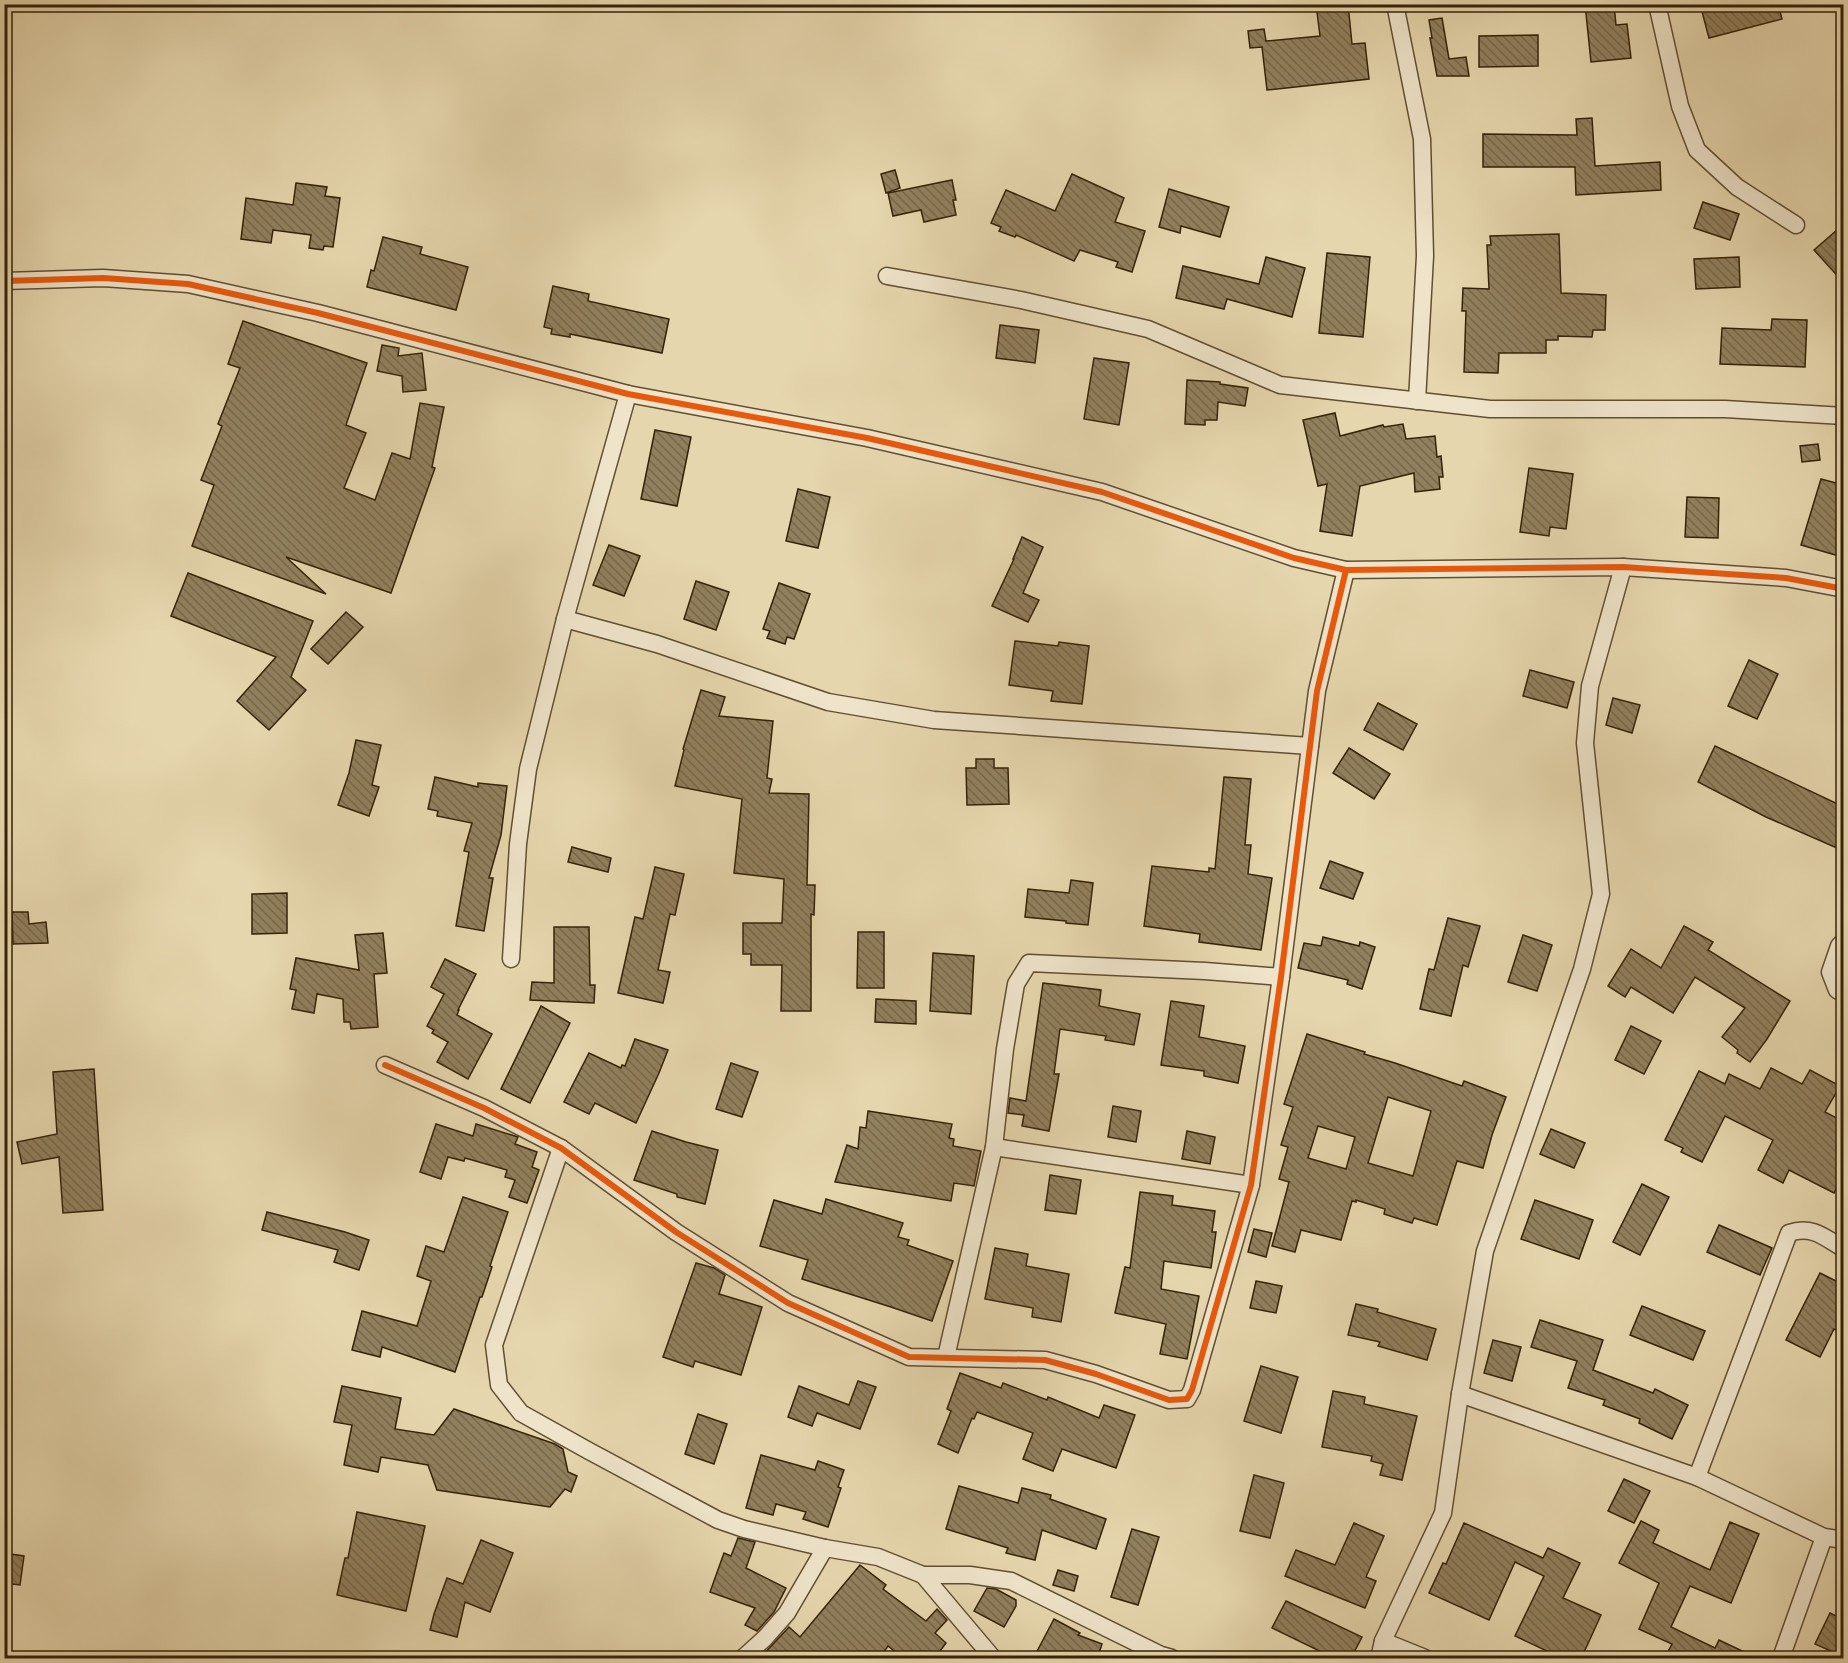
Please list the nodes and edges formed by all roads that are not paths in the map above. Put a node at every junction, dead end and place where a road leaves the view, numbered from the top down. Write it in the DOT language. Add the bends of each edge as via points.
graph roads {
  1 [pos="1395,4"];
  2 [pos="1657,4"];
  3 [pos="1796,225"];
  4 [pos="887,276"];
  5 [pos="4,281"];
  6 [pos="628,394"];
  7 [pos="1417,400"];
  8 [pos="1844,416"];
  9 [pos="1623,567"];
  10 [pos="1346,570"];
  11 [pos="1844,589"];
  12 [pos="565,619"];
  13 [pos="1310,746"];
  14 [pos="1844,941"];
  15 [pos="511,959"];
  16 [pos="1281,977"];
  17 [pos="1844,994"];
  18 [pos="385,1065"];
  19 [pos="994,1147"];
  20 [pos="561,1148"];
  21 [pos="1251,1185"];
  22 [pos="1844,1249"];
  23 [pos="946,1357"];
  24 [pos="1460,1394"];
  25 [pos="1697,1477"];
  26 [pos="1824,1537"];
  27 [pos="1844,1540"];
  28 [pos="825,1548"];
  29 [pos="923,1575"];
  30 [pos="1383,1641"];
  31 [pos="743,1659"];
  32 [pos="993,1659"];
  33 [pos="1172,1659"];
  34 [pos="1379,1659"];
  35 [pos="1425,1659"];
  36 [pos="1781,1659"];
  1 -- 7 [label="street" via="1422,139 1425,256"];
  2 -- 3 [label="street" via="1680,106 1696,150 1737,187"];
  4 -- 7 [label="street" via="1021,300 1148,329 1280,385"];
  5 -- 6 [label="street" via="103,278 188,284 318,313"];
  6 -- 10 [label="street" via="867,438 1102,492 1294,558"];
  6 -- 12 [label="street"];
  7 -- 8 [label="street" via="1490,409 1725,409"];
  9 -- 10 [label="street"];
  9 -- 11 [label="street" via="1786,578"];
  9 -- 24 [label="street" via="1590,686 1585,744 1600,894 1582,969 1485,1251"];
  10 -- 13 [label="street" via="1317,692"];
  12 -- 13 [label="street" via="657,644 828,702 934,720"];
  12 -- 15 [label="street" via="528,769 518,844"];
  13 -- 16 [label="street"];
  14 -- 17 [label="street" via="1830,972 1837,990"];
  16 -- 19 [label="street" via="1029,963 1016,984"];
  16 -- 21 [label="street"];
  18 -- 20 [label="street" via="484,1108"];
  19 -- 21 [label="street"];
  19 -- 23 [label="street"];
  20 -- 23 [label="street" via="676,1232 788,1303 909,1357"];
  20 -- 28 [label="street" via="494,1345 499,1385 521,1413 718,1520"];
  21 -- 23 [label="street" via="1187,1399 1169,1400 1045,1360"];
  22 -- 25 [label="street" via="1815,1232 1801,1229 1789,1233"];
  24 -- 25 [label="street"];
  24 -- 30 [label="street" via="1443,1513"];
  25 -- 26 [label="street"];
  26 -- 27 [label="street"];
  26 -- 36 [label="street"];
  28 -- 29 [label="street" via="878,1557"];
  28 -- 31 [label="street" via="787,1613"];
  29 -- 32 [label="street"];
  29 -- 33 [label="street" via="970,1575 1011,1581"];
  30 -- 34 [label="street"];
  30 -- 35 [label="street"];
}
